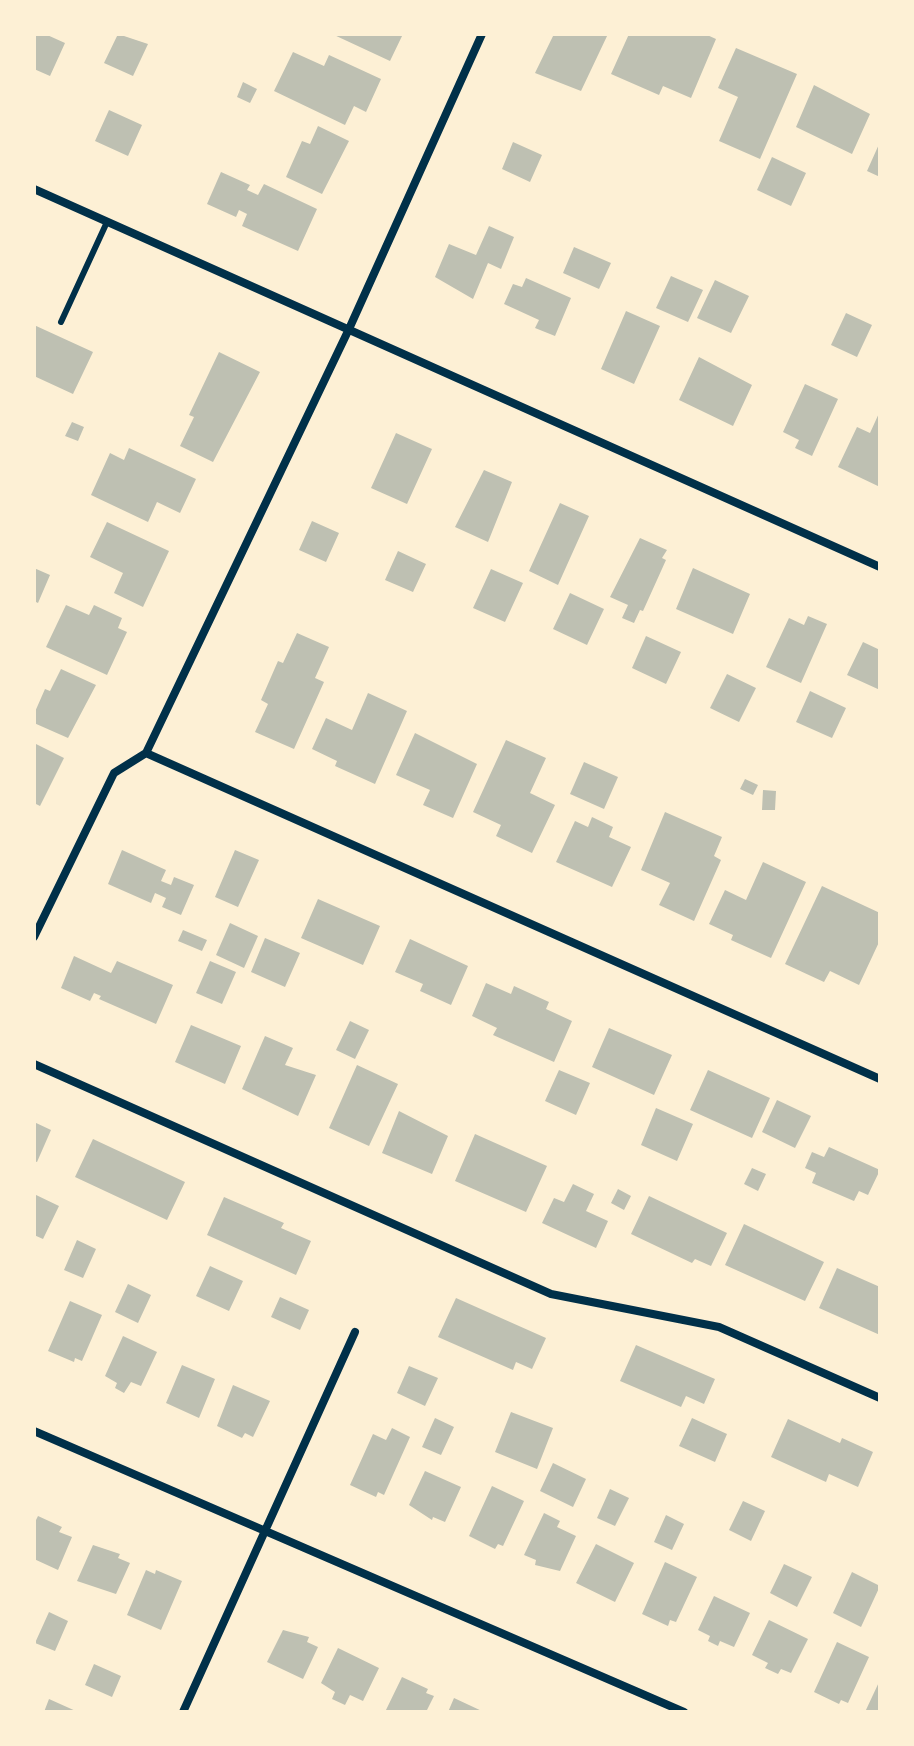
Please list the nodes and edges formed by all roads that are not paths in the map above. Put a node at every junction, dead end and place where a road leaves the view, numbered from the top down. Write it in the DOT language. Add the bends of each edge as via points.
graph roads {
  1 [pos="482,34"];
  2 [pos="34,189"];
  3 [pos="107,222"];
  4 [pos="61,322"];
  5 [pos="349,329"];
  6 [pos="880,567"];
  7 [pos="146,753"];
  8 [pos="34,937"];
  9 [pos="34,1064"];
  10 [pos="880,1079"];
  11 [pos="355,1332"];
  12 [pos="880,1398"];
  13 [pos="34,1431"];
  14 [pos="267,1532"];
  15 [pos="183,1712"];
  16 [pos="684,1712"];
  1 -- 5 [label="street"];
  2 -- 3 [label="street"];
  3 -- 4 [label="lane"];
  3 -- 5 [label="street"];
  5 -- 6 [label="street"];
  5 -- 7 [label="street"];
  7 -- 8 [label="street" via="114,773"];
  7 -- 10 [label="street"];
  9 -- 12 [label="street" via="551,1294 719,1327"];
  11 -- 14 [label="street"];
  13 -- 14 [label="street"];
  14 -- 15 [label="street"];
  14 -- 16 [label="street"];
}
